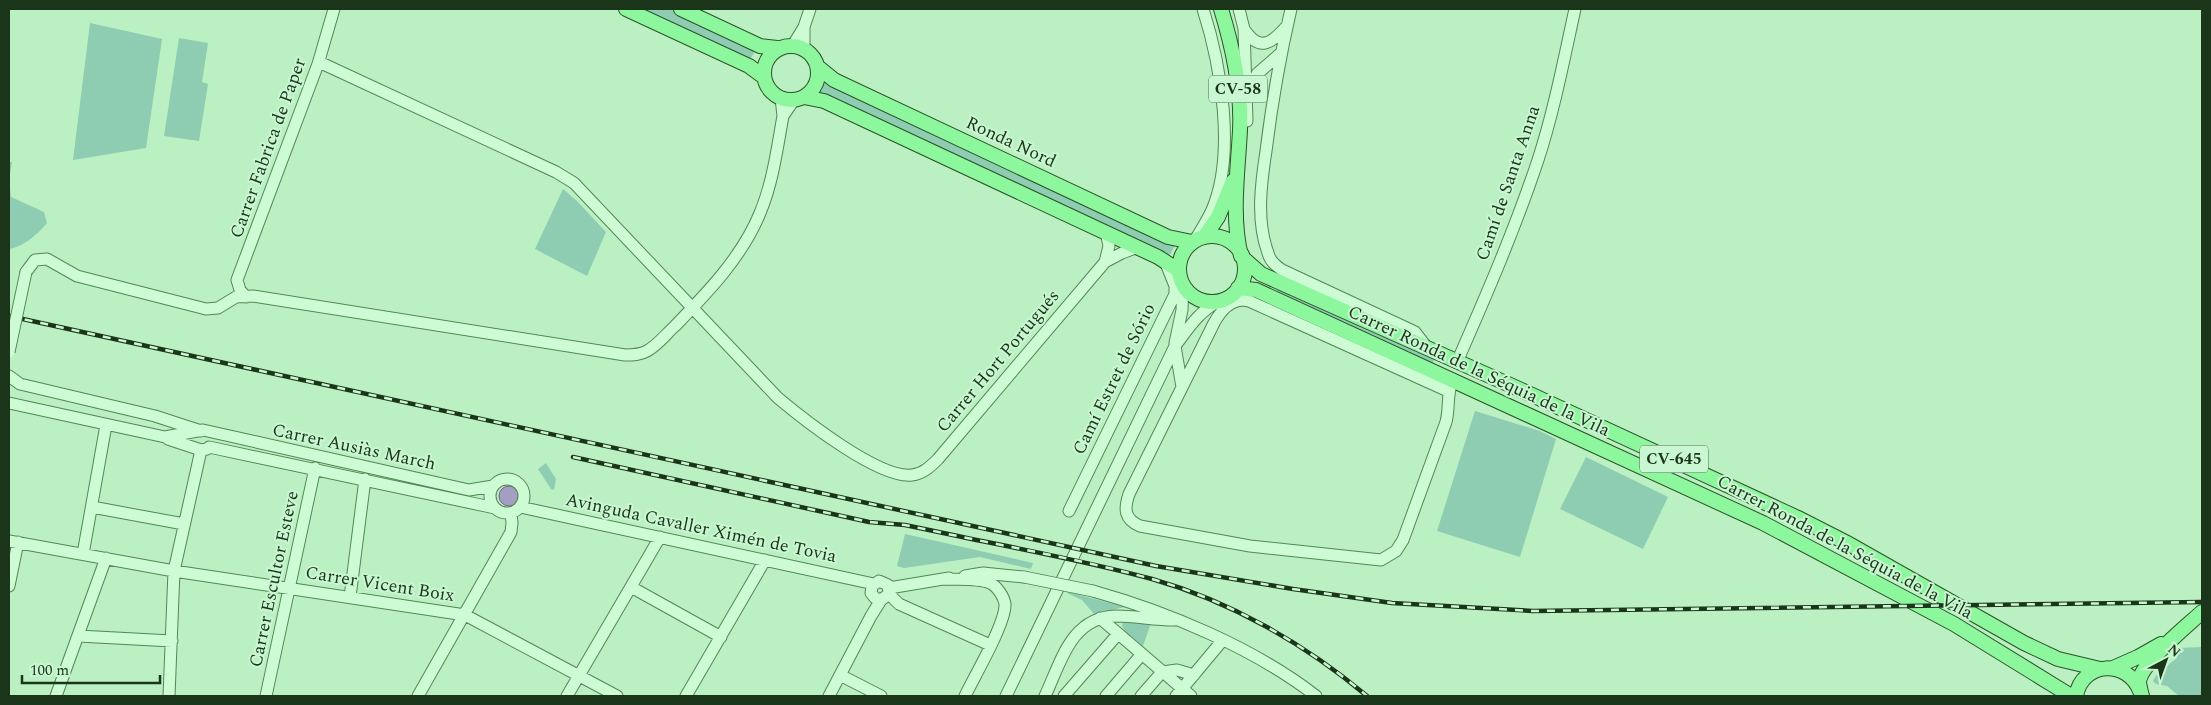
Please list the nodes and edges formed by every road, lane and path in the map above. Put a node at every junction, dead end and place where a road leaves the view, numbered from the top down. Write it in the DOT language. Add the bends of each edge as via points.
graph roads {
  1 [pos="334,9"];
  2 [pos="626,9"];
  3 [pos="681,9"];
  4 [pos="810,9"];
  5 [pos="1203,9"];
  6 [pos="1221,9"];
  7 [pos="1239,9"];
  8 [pos="1291,9"];
  9 [pos="1575,9"];
  10 [pos="1288,25"];
  11 [pos="1244,29"];
  12 [pos="798,47"];
  13 [pos="777,48"];
  14 [pos="1281,53"];
  15 [pos="319,62"];
  16 [pos="818,67"];
  17 [pos="764,78"];
  18 [pos="1275,84"];
  19 [pos="1249,92"];
  20 [pos="793,99"];
  21 [pos="1237,171"];
  22 [pos="1238,190"];
  23 [pos="1106,232"];
  24 [pos="1197,240"];
  25 [pos="1138,247"];
  26 [pos="1242,257"];
  27 [pos="1105,262"];
  28 [pos="1165,262"];
  29 [pos="1178,270"];
  30 [pos="1183,284"];
  31 [pos="1241,294"];
  32 [pos="246,297"];
  33 [pos="1219,301"];
  34 [pos="1280,301"];
  35 [pos="692,309"];
  36 [pos="1288,319"];
  37 [pos="1174,349"];
  38 [pos="1428,349"];
  39 [pos="9,352"];
  40 [pos="1457,362"];
  41 [pos="9,376"];
  42 [pos="1450,385"];
  43 [pos="1182,387"];
  44 [pos="9,403"];
  45 [pos="106,424"];
  46 [pos="202,432"];
  47 [pos="165,437"];
  48 [pos="202,448"];
  49 [pos="315,468"];
  50 [pos="365,479"];
  51 [pos="494,486"];
  52 [pos="92,507"];
  53 [pos="494,508"];
  54 [pos="516,510"];
  55 [pos="1069,511"];
  56 [pos="184,524"];
  57 [pos="660,536"];
  58 [pos="13,542"];
  59 [pos="84,554"];
  60 [pos="106,558"];
  61 [pos="765,560"];
  62 [pos="174,571"];
  63 [pos="943,579"];
  64 [pos="9,586"];
  65 [pos="630,586"];
  66 [pos="290,588"];
  67 [pos="886,594"];
  68 [pos="350,597"];
  69 [pos="2202,612"];
  70 [pos="465,615"];
  71 [pos="1100,618"];
  72 [pos="1180,621"];
  73 [pos="1118,634"];
  74 [pos="2177,634"];
  75 [pos="78,636"];
  76 [pos="721,637"];
  77 [pos="172,641"];
  78 [pos="1222,641"];
  79 [pos="990,645"];
  80 [pos="1142,654"];
  81 [pos="2106,668"];
  82 [pos="1162,672"];
  83 [pos="578,675"];
  84 [pos="840,675"];
  85 [pos="1194,675"];
  86 [pos="1047,692"];
  87 [pos="1183,694"];
  88 [pos="56,696"];
  89 [pos="169,696"];
  90 [pos="266,696"];
  91 [pos="418,696"];
  92 [pos="566,696"];
  93 [pos="617,696"];
  94 [pos="686,696"];
  95 [pos="829,696"];
  96 [pos="881,696"];
  97 [pos="965,696"];
  98 [pos="1006,696"];
  99 [pos="1063,696"];
  100 [pos="1106,696"];
  101 [pos="1141,696"];
  102 [pos="1316,696"];
  103 [pos="2071,696"];
  104 [pos="2076,696"];
  105 [pos="2142,696"];
  1 -- 15 [label="street, Carrer Fabrica de Paper"];
  2 -- 17 [label="main road" via="749,66"];
  3 -- 13 [label="main road" via="760,46"];
  4 -- 12 [label="street"];
  5 -- 24 [label="street" via="1220,77 1222,165 1218,193"];
  6 -- 21 [label="main road, CV-58" via="1237,75 1240,123"];
  7 -- 11 [label="street"];
  8 -- 10 [label="street"];
  9 -- 40 [label="street, Camí de Santa Anna" via="1538,160 1501,260"];
  10 -- 11 [label="street" via="1264,44 1256,42"];
  10 -- 14 [label="street"];
  11 -- 19 [label="street"];
  12 -- 13 [label="main road"];
  12 -- 16 [label="main road, CV-645" via="811,53"];
  13 -- 17 [label="main road" via="766,61"];
  14 -- 18 [label="street"];
  14 -- 19 [label="street" via="1260,70"];
  15 -- 32 [label="street, Carrer Fabrica de Paper" via="237,280"];
  15 -- 35 [label="street" via="574,183"];
  16 -- 20 [label="main road" via="816,85"];
  16 -- 24 [label="main road, Ronda Nord / CV-645" via="834,80 1168,237"];
  17 -- 20 [label="main road" via="773,94"];
  18 -- 19 [label="street" via="1263,78"];
  18 -- 38 [label="street, Carrer Ronda de la Séquia de la Vila" via="1261,200 1262,227 1272,262 1282,270 1415,332"];
  19 -- 22 [label="street" via="1245,153"];
  20 -- 23 [label="main road" via="824,101"];
  20 -- 35 [label="street" via="783,116 770,184 754,228 731,264"];
  21 -- 22 [label="main road, CV-58"];
  21 -- 24 [label="main road, CV-58" via="1222,209"];
  22 -- 26 [label="main road, CV-58" via="1235,230"];
  23 -- 25 [label="main road"];
  23 -- 27 [label="street" via="1109,246"];
  24 -- 26 [label="main road, CV-645" via="1224,238"];
  24 -- 29 [label="main road" via="1184,250"];
  25 -- 27 [label="street, Carrer Hort Portugués"];
  25 -- 28 [label="main road"];
  26 -- 31 [label="main road" via="1245,269"];
  26 -- 38 [label="main road, Carrer Ronda de la Séquia de la Vila / CV-645" via="1261,274"];
  27 -- 35 [label="street, Carrer Hort Portugués" via="938,459 912,476 893,472 867,460 798,415"];
  28 -- 29 [label="main road"];
  28 -- 55 [label="street, Camí Estret de Sório" via="1175,294"];
  29 -- 30 [label="main road"];
  30 -- 33 [label="main road" via="1198,299"];
  30 -- 37 [label="street" via="1182,310"];
  31 -- 33 [label="main road"];
  31 -- 34 [label="main road, Carrer Ronda de la Séquia de la Vila / CV-645" via="1256,290"];
  31 -- 36 [label="street, Carrer Ronda de la Séquia de la Vila"];
  31 -- 43 [label="street" via="1238,301 1220,312"];
  32 -- 35 [label="street" via="625,355 648,351"];
  32 -- 39 [label="street, bridge" via="230,300 218,308 206,308 77,276 47,259 35,260 26,272"];
  33 -- 37 [label="street" via="1207,306"];
  34 -- 36 [label="street"];
  34 -- 42 [label="main road, Carrer Ronda de la Séquia de la Vila / CV-645"];
  36 -- 42 [label="street, Carrer Ronda de la Séquia de la Vila"];
  37 -- 43 [label="street"];
  37 -- 98 [label="street"];
  38 -- 40 [label="main road, Carrer Ronda de la Séquia de la Vila / CV-645"];
  40 -- 81 [label="main road, Carrer Ronda de la Séquia de la Vila / CV-645" via="1798,518 2024,643 2058,659"];
  41 -- 46 [label="street, Carrer Ausiàs March" via="20,384 155,416"];
  42 -- 43 [label="street" via="1446,422 1403,540 1396,551 1381,560 1250,546 1140,526 1128,518 1125,508 1129,494"];
  42 -- 103 [label="main road, Carrer Ronda de la Séquia de la Vila / CV-645" via="1726,505 1788,536 1954,624"];
  44 -- 45 [label="street, Carrer Ausiàs March"];
  45 -- 47 [label="street, Carrer Ausiàs March"];
  45 -- 52 [label="street"];
  46 -- 47 [label="street, Carrer Ausiàs March"];
  46 -- 48 [label="street" via="193,438"];
  46 -- 48 [label="street" via="212,438"];
  46 -- 51 [label="street, Carrer Ausiàs March" via="469,490"];
  47 -- 48 [label="street, Carrer Ausiàs March"];
  48 -- 49 [label="street, Carrer Ausiàs March"];
  48 -- 56 [label="street"];
  49 -- 50 [label="street, Carrer Ausiàs March"];
  49 -- 66 [label="street, Carrer Escultor Esteve"];
  50 -- 53 [label="street, Carrer Ausiàs March"];
  50 -- 68 [label="street"];
  51 -- 53 [label="street" via="490,497"];
  51 -- 54 [label="street" via="503,480 515,482 523,490 523,502"];
  52 -- 56 [label="street"];
  52 -- 59 [label="street"];
  53 -- 54 [label="street" via="499,512"];
  54 -- 57 [label="street, Avinguda Cavaller Ximén de Tovia"];
  54 -- 70 [label="street" via="511,532"];
  56 -- 62 [label="street"];
  57 -- 61 [label="street, Avinguda Cavaller Ximén de Tovia"];
  57 -- 65 [label="street"];
  58 -- 59 [label="street, Carrer Vicent Boix"];
  58 -- 64 [label="street"];
  59 -- 60 [label="street, Carrer Vicent Boix"];
  60 -- 62 [label="street, Carrer Vicent Boix"];
  60 -- 75 [label="street"];
  61 -- 67 [label="street, Avinguda Cavaller Ximén de Tovia" via="874,584 883,581"];
  61 -- 76 [label="street"];
  62 -- 66 [label="street, Carrer Vicent Boix"];
  62 -- 77 [label="street"];
  63 -- 67 [label="street"];
  63 -- 72 [label="street, bridge" via="983,573 1024,578 1093,591"];
  63 -- 79 [label="street" via="983,581 1000,592 1005,603 1003,618"];
  65 -- 76 [label="street"];
  65 -- 83 [label="street"];
  66 -- 68 [label="street, Carrer Vicent Boix"];
  66 -- 90 [label="street, Carrer Escultor Esteve"];
  67 -- 79 [label="street" via="899,604"];
  67 -- 84 [label="street"];
  68 -- 70 [label="street, Carrer Vicent Boix"];
  69 -- 74 [label="main road"];
  70 -- 83 [label="street, Carrer Vicent Boix"];
  70 -- 91 [label="street"];
  71 -- 72 [label="street" via="1121,616"];
  71 -- 73 [label="street"];
  71 -- 86 [label="street" via="1072,637"];
  72 -- 78 [label="street"];
  73 -- 80 [label="street"];
  73 -- 99 [label="street"];
  74 -- 81 [label="main road" via="2138,657"];
  74 -- 105 [label="main road" via="2146,666 2139,681"];
  75 -- 77 [label="street"];
  75 -- 88 [label="street"];
  76 -- 94 [label="street"];
  77 -- 89 [label="street"];
  78 -- 85 [label="street"];
  78 -- 102 [label="street"];
  79 -- 97 [label="street"];
  80 -- 82 [label="street"];
  80 -- 100 [label="street"];
  81 -- 104 [label="main road" via="2087,675"];
  81 -- 105 [label="main road, CV-645" via="2131,676"];
  82 -- 85 [label="street" via="1177,670"];
  82 -- 87 [label="street"];
  82 -- 101 [label="street"];
  83 -- 92 [label="street"];
  83 -- 93 [label="street, Carrer Vicent Boix"];
  84 -- 95 [label="street"];
  84 -- 96 [label="street"];
  85 -- 87 [label="street"];
  86 -- 99 [label="street"];
}
